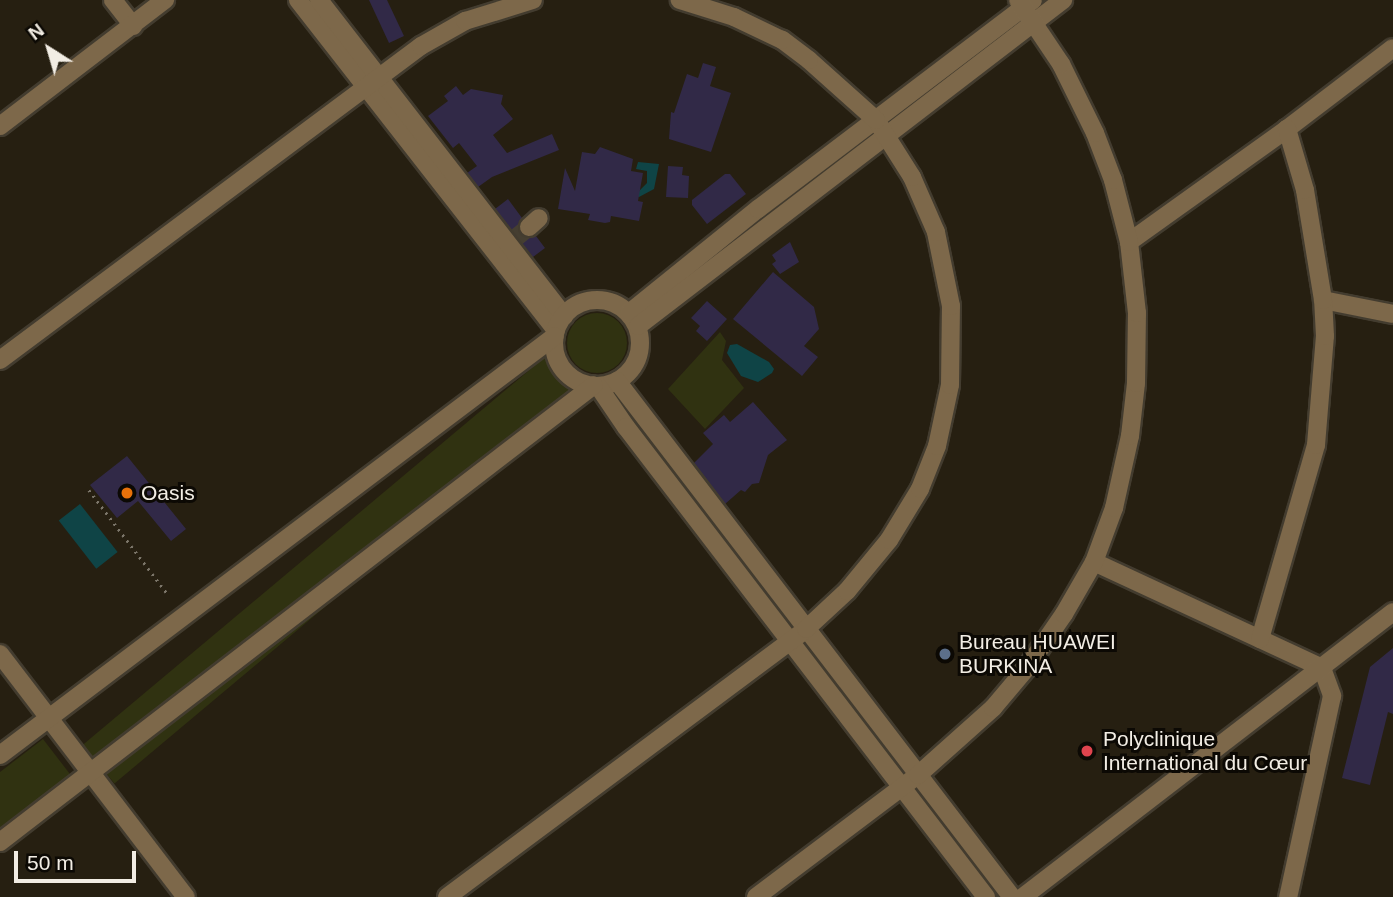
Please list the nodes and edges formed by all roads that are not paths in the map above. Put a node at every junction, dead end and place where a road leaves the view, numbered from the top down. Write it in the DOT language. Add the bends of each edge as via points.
graph roads {
  1 [pos="113,0"];
  2 [pos="166,0"];
  3 [pos="298,0"];
  4 [pos="319,0"];
  5 [pos="533,0"];
  6 [pos="680,0"];
  7 [pos="1063,0"];
  8 [pos="1028,7"];
  9 [pos="133,26"];
  10 [pos="1393,48"];
  11 [pos="371,82"];
  12 [pos="876,120"];
  13 [pos="0,126"];
  14 [pos="1287,129"];
  15 [pos="888,135"];
  16 [pos="1129,242"];
  17 [pos="1323,300"];
  18 [pos="1393,314"];
  19 [pos="633,320"];
  20 [pos="559,327"];
  21 [pos="0,360"];
  22 [pos="617,381"];
  23 [pos="596,386"];
  24 [pos="1094,562"];
  25 [pos="1393,612"];
  26 [pos="806,629"];
  27 [pos="1260,639"];
  28 [pos="789,641"];
  29 [pos="0,654"];
  30 [pos="1322,668"];
  31 [pos="49,718"];
  32 [pos="0,755"];
  33 [pos="91,773"];
  34 [pos="918,775"];
  35 [pos="900,788"];
  36 [pos="0,842"];
  37 [pos="186,897"];
  38 [pos="447,897"];
  39 [pos="756,897"];
  40 [pos="986,897"];
  41 [pos="1012,897"];
  42 [pos="1023,897"];
  43 [pos="1288,897"];
  1 -- 9 [label="street"];
  2 -- 9 [label="street"];
  3 -- 11 [label="street"];
  4 -- 11 [label="street"];
  5 -- 11 [label="street" via="443,32"];
  6 -- 12 [label="street" via="734,17 782,40"];
  7 -- 8 [label="street"];
  8 -- 12 [label="street"];
  8 -- 15 [label="street"];
  8 -- 16 [label="street" via="1095,134"];
  9 -- 13 [label="street"];
  10 -- 14 [label="street"];
  11 -- 20 [label="street"];
  11 -- 20 [label="street" via="510,242"];
  11 -- 21 [label="street"];
  12 -- 15 [label="street"];
  12 -- 19 [label="street" via="758,209"];
  14 -- 16 [label="street"];
  14 -- 17 [label="street" via="1305,190"];
  15 -- 19 [label="street"];
  15 -- 26 [label="street" via="936,232 948,278 953,339 947,406 920,489 889,540 847,592"];
  16 -- 24 [label="street" via="1137,313 1136,383 1116,496"];
  17 -- 18 [label="street"];
  17 -- 27 [label="street" via="1325,336 1316,444"];
  19 -- 20 [label="street" via="614,303 597,300 580,304"];
  19 -- 22 [label="street" via="641,342 638,358"];
  20 -- 23 [label="street" via="555,352 561,365 570,376"];
  20 -- 31 [label="street"];
  22 -- 23 [label="street"];
  22 -- 26 [label="street"];
  23 -- 28 [label="street"];
  23 -- 33 [label="street"];
  24 -- 27 [label="street"];
  24 -- 34 [label="street" via="1026,669 993,708"];
  25 -- 30 [label="street"];
  26 -- 28 [label="street"];
  26 -- 34 [label="street"];
  27 -- 30 [label="street"];
  28 -- 35 [label="street"];
  28 -- 38 [label="street"];
  29 -- 31 [label="street"];
  30 -- 42 [label="street"];
  30 -- 43 [label="street" via="1332,696"];
  31 -- 32 [label="street"];
  31 -- 33 [label="street"];
  33 -- 36 [label="street"];
  33 -- 37 [label="street"];
  34 -- 35 [label="street"];
  34 -- 41 [label="street"];
  35 -- 39 [label="street"];
  35 -- 40 [label="street"];
}
